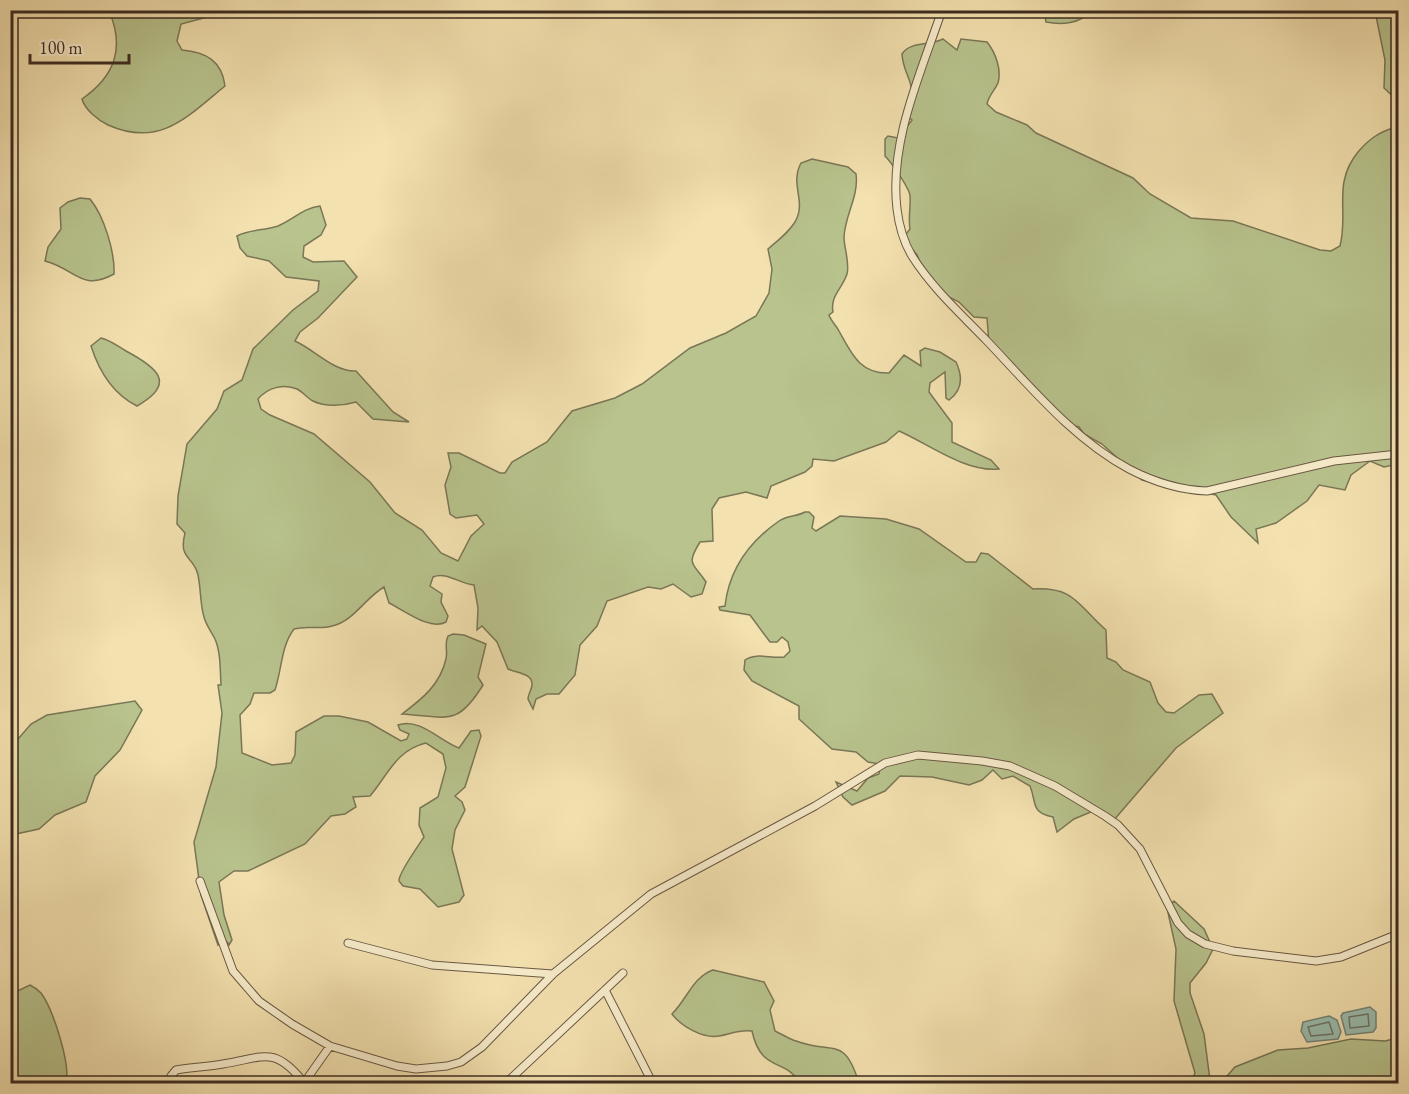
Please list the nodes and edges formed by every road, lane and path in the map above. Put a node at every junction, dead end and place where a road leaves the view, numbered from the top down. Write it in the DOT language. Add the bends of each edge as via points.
graph roads {
  1 [pos="942,10"];
  2 [pos="1398,454"];
  3 [pos="200,881"];
  4 [pos="1398,934"];
  5 [pos="348,943"];
  6 [pos="623,973"];
  7 [pos="553,974"];
  8 [pos="605,990"];
  9 [pos="330,1046"];
  10 [pos="170,1083"];
  11 [pos="304,1083"];
  12 [pos="506,1083"];
  13 [pos="653,1083"];
  1 -- 2 [label="street" via="901,139 896,174 902,236 934,286 1047,404 1127,468 1188,490 1207,491 1334,461"];
  3 -- 9 [label="street" via="225,955 241,984 275,1013"];
  4 -- 7 [label="street" via="1341,957 1316,961 1205,944 1178,923 1140,849 1105,816 1055,786 1010,766 918,755 885,763 815,806 651,894"];
  5 -- 7 [label="street" via="432,965"];
  6 -- 8 [label="street"];
  7 -- 9 [label="street" via="497,1034 454,1064 416,1069"];
  8 -- 12 [label="street"];
  8 -- 13 [label="street"];
  9 -- 11 [label="street"];
  10 -- 11 [label="street" via="176,1070 261,1055 282,1061"];
}
